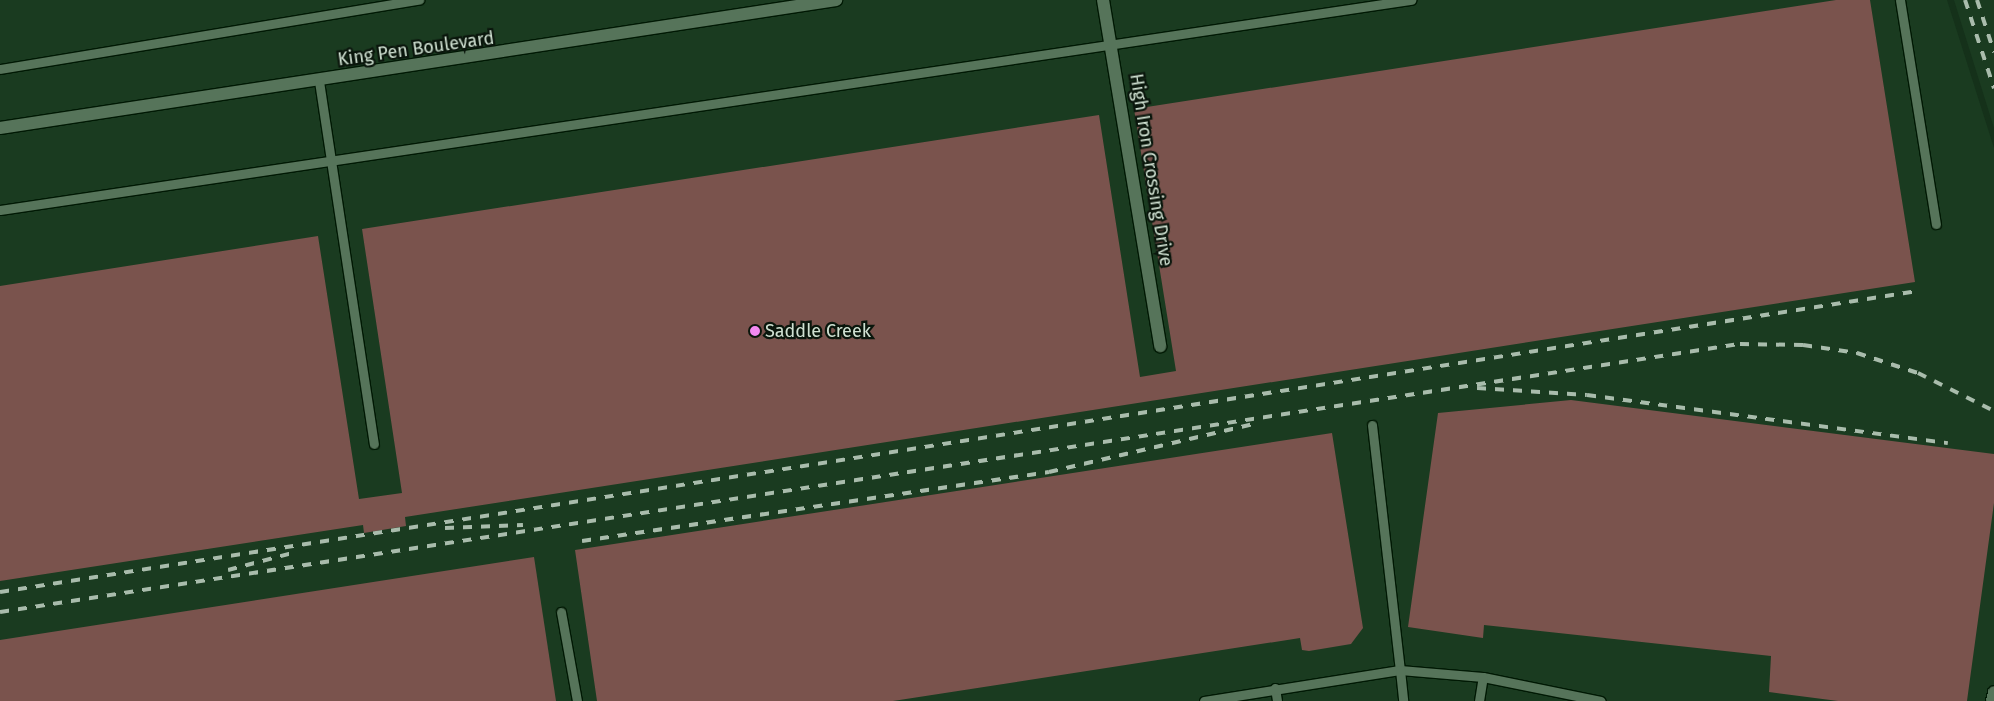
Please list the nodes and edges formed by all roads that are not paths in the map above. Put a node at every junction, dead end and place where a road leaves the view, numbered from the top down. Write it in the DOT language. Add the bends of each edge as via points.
graph roads {
  1 [pos="418,0"];
  2 [pos="836,0"];
  3 [pos="1103,0"];
  4 [pos="1411,0"];
  5 [pos="1900,0"];
  6 [pos="1112,42"];
  7 [pos="0,69"];
  8 [pos="319,81"];
  9 [pos="0,128"];
  10 [pos="330,160"];
  11 [pos="0,210"];
  12 [pos="1936,224"];
  13 [pos="1160,346"];
  14 [pos="1372,425"];
  15 [pos="374,444"];
  16 [pos="561,612"];
  17 [pos="1400,670"];
  18 [pos="1483,676"];
  19 [pos="1275,688"];
  20 [pos="1994,692"];
  21 [pos="577,701"];
  22 [pos="1204,701"];
  23 [pos="1277,701"];
  24 [pos="1403,701"];
  25 [pos="1479,701"];
  26 [pos="1601,701"];
  27 [pos="1992,701"];
  1 -- 7 [label="lane"];
  2 -- 8 [label="street, King Pen Boulevard"];
  3 -- 6 [label="street, High Iron Crossing Drive"];
  4 -- 6 [label="lane"];
  5 -- 12 [label="lane"];
  6 -- 10 [label="lane"];
  6 -- 13 [label="street, High Iron Crossing Drive"];
  8 -- 9 [label="street, King Pen Boulevard"];
  8 -- 10 [label="lane"];
  10 -- 11 [label="lane"];
  10 -- 15 [label="lane"];
  14 -- 17 [label="lane"];
  16 -- 21 [label="lane"];
  17 -- 18 [label="lane"];
  17 -- 19 [label="lane"];
  17 -- 24 [label="lane"];
  18 -- 25 [label="lane"];
  18 -- 26 [label="lane"];
  19 -- 22 [label="lane"];
  19 -- 23 [label="lane"];
  20 -- 27 [label="street"];
}
